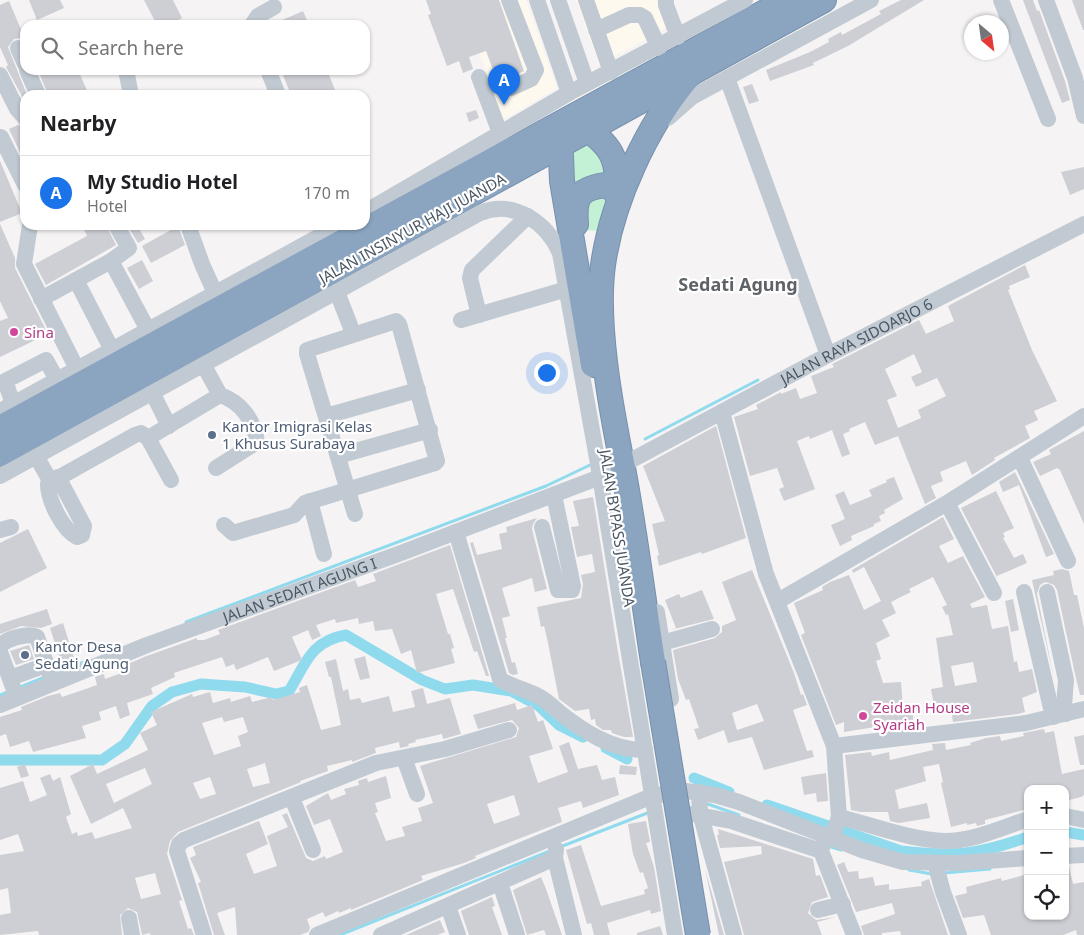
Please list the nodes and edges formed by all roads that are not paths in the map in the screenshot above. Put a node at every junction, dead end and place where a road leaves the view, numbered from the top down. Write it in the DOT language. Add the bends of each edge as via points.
graph roads {
  1 [pos="536,0"];
  2 [pos="558,0"];
  3 [pos="586,0"];
  4 [pos="666,0"];
  5 [pos="787,0"];
  6 [pos="824,0"];
  7 [pos="871,0"];
  8 [pos="1001,0"];
  9 [pos="1046,0"];
  10 [pos="754,4"];
  11 [pos="511,5"];
  12 [pos="725,5"];
  13 [pos="274,7"];
  14 [pos="255,20"];
  15 [pos="596,30"];
  16 [pos="678,37"];
  17 [pos="18,48"];
  18 [pos="658,48"];
  19 [pos="20,53"];
  20 [pos="694,70"];
  21 [pos="611,72"];
  22 [pos="0,75"];
  23 [pos="29,75"];
  24 [pos="127,75"];
  25 [pos="270,75"];
  26 [pos="479,77"];
  27 [pos="727,78"];
  28 [pos="587,83"];
  29 [pos="511,88"];
  30 [pos="36,90"];
  31 [pos="130,90"];
  32 [pos="276,90"];
  33 [pos="569,93"];
  34 [pos="20,112"];
  35 [pos="1084,116"];
  36 [pos="1048,119"];
  37 [pos="574,123"];
  38 [pos="0,137"];
  39 [pos="493,145"];
  40 [pos="559,147"];
  41 [pos="20,175"];
  42 [pos="617,203"];
  43 [pos="370,206"];
  44 [pos="370,215"];
  45 [pos="528,216"];
  46 [pos="1084,224"];
  47 [pos="29,230"];
  48 [pos="119,230"];
  49 [pos="190,230"];
  50 [pos="343,230"];
  51 [pos="343,230"];
  52 [pos="576,256"];
  53 [pos="111,261"];
  54 [pos="76,280"];
  55 [pos="332,283"];
  56 [pos="567,289"];
  57 [pos="216,293"];
  58 [pos="41,299"];
  59 [pos="479,314"];
  60 [pos="462,320"];
  61 [pos="148,330"];
  62 [pos="353,333"];
  63 [pos="112,350"];
  64 [pos="828,355"];
  65 [pos="203,364"];
  66 [pos="77,369"];
  67 [pos="57,380"];
  68 [pos="418,390"];
  69 [pos="152,392"];
  70 [pos="220,395"];
  71 [pos="7,408"];
  72 [pos="722,412"];
  73 [pos="326,416"];
  74 [pos="1084,416"];
  75 [pos="169,426"];
  76 [pos="0,428"];
  77 [pos="430,430"];
  78 [pos="148,438"];
  79 [pos="0,454"];
  80 [pos="36,456"];
  81 [pos="338,456"];
  82 [pos="1020,458"];
  83 [pos="615,462"];
  84 [pos="216,468"];
  85 [pos="0,476"];
  86 [pos="172,480"];
  87 [pos="348,490"];
  88 [pos="554,495"];
  89 [pos="310,501"];
  90 [pos="947,503"];
  91 [pos="355,514"];
  92 [pos="224,525"];
  93 [pos="542,527"];
  94 [pos="456,532"];
  95 [pos="324,554"];
  96 [pos="1068,561"];
  97 [pos="1024,592"];
  98 [pos="1047,592"];
  99 [pos="994,593"];
  100 [pos="778,601"];
  101 [pos="712,628"];
  102 [pos="0,646"];
  103 [pos="0,652"];
  104 [pos="652,656"];
  105 [pos="49,674"];
  106 [pos="13,688"];
  107 [pos="0,705"];
  108 [pos="1084,710"];
  109 [pos="1059,715"];
  110 [pos="509,730"];
  111 [pos="834,746"];
  112 [pos="645,750"];
  113 [pos="404,758"];
  114 [pos="417,794"];
  115 [pos="292,798"];
  116 [pos="693,803"];
  117 [pos="654,806"];
  118 [pos="1069,817"];
  119 [pos="1024,820"];
  120 [pos="1084,820"];
  121 [pos="829,836"];
  122 [pos="555,847"];
  123 [pos="313,850"];
  124 [pos="1084,855"];
  125 [pos="1069,856"];
  126 [pos="1024,858"];
  127 [pos="937,870"];
  128 [pos="500,882"];
  129 [pos="842,904"];
  130 [pos="448,906"];
  131 [pos="818,910"];
  132 [pos="129,918"];
  133 [pos="404,930"];
  134 [pos="132,935"];
  135 [pos="204,935"];
  136 [pos="318,935"];
  137 [pos="382,935"];
  138 [pos="458,935"];
  139 [pos="517,935"];
  140 [pos="574,935"];
  141 [pos="675,935"];
  142 [pos="683,935"];
  143 [pos="698,935"];
  144 [pos="708,935"];
  145 [pos="734,935"];
  146 [pos="854,935"];
  147 [pos="959,935"];
  1 -- 11 [label="street"];
  1 -- 33 [label="street"];
  2 -- 28 [label="street"];
  3 -- 15 [label="street"];
  4 -- 16 [label="street"];
  5 -- 10 [label="highway, JALAN INSINYUR HAJI JUANDA"];
  6 -- 20 [label="highway, JALAN INSINYUR HAJI JUANDA"];
  7 -- 27 [label="street"];
  8 -- 36 [label="street"];
  9 -- 35 [label="street" via="1075,78"];
  10 -- 12 [label="street, JALAN INSINYUR HAJI JUANDA"];
  10 -- 37 [label="highway, JALAN INSINYUR HAJI JUANDA"];
  11 -- 29 [label="street" via="536,70 531,79"];
  12 -- 16 [label="street, JALAN INSINYUR HAJI JUANDA"];
  13 -- 14 [label="street"];
  15 -- 18 [label="street" via="636,14 645,18"];
  15 -- 21 [label="street"];
  16 -- 18 [label="street, JALAN INSINYUR HAJI JUANDA"];
  17 -- 19 [label="street"];
  18 -- 21 [label="street, JALAN INSINYUR HAJI JUANDA"];
  20 -- 37 [label="highway, JALAN INSINYUR HAJI JUANDA"];
  20 -- 42 [label="highway, JALAN BYPASS JUANDA" via="648,138"];
  21 -- 28 [label="street, JALAN INSINYUR HAJI JUANDA"];
  22 -- 34 [label="street"];
  23 -- 30 [label="street"];
  24 -- 31 [label="street"];
  25 -- 32 [label="street"];
  26 -- 39 [label="street"];
  27 -- 64 [label="street"];
  27 -- 83 [label="street" via="692,96 677,108 646,155 623,217 613,255 611,304"];
  28 -- 33 [label="street, JALAN INSINYUR HAJI JUANDA"];
  33 -- 39 [label="street, JALAN INSINYUR HAJI JUANDA"];
  37 -- 39 [label="highway, JALAN INSINYUR HAJI JUANDA"];
  37 -- 40 [label="highway, JALAN BYPASS JUANDA"];
  37 -- 42 [label="highway, JALAN BYPASS JUANDA" via="613,156 617,167"];
  38 -- 41 [label="street"];
  39 -- 43 [label="street, JALAN INSINYUR HAJI JUANDA"];
  39 -- 44 [label="highway, JALAN INSINYUR HAJI JUANDA"];
  40 -- 52 [label="highway, JALAN BYPASS JUANDA"];
  40 -- 55 [label="highway, JALAN INSINYUR HAJI JUANDA"];
  42 -- 52 [label="highway" via="614,190 605,185 579,196 575,205"];
  42 -- 83 [label="highway, JALAN BYPASS JUANDA" via="601,295"];
  45 -- 55 [label="street, JALAN INSINYUR HAJI JUANDA" via="499,209 486,210"];
  45 -- 56 [label="street" via="548,230 553,238 560,253"];
  45 -- 59 [label="street" via="472,270 470,278"];
  46 -- 64 [label="street, JALAN RAYA SIDOARJO 6"];
  47 -- 58 [label="street" via="24,264"];
  48 -- 53 [label="street" via="129,248"];
  49 -- 57 [label="street"];
  50 -- 57 [label="street, JALAN INSINYUR HAJI JUANDA"];
  51 -- 76 [label="highway, JALAN INSINYUR HAJI JUANDA"];
  52 -- 83 [label="highway, JALAN BYPASS JUANDA"];
  53 -- 54 [label="street"];
  53 -- 61 [label="street"];
  54 -- 58 [label="street"];
  54 -- 63 [label="street"];
  55 -- 62 [label="street"];
  55 -- 65 [label="street, JALAN INSINYUR HAJI JUANDA"];
  55 -- 79 [label="highway, JALAN INSINYUR HAJI JUANDA"];
  56 -- 59 [label="street"];
  56 -- 83 [label="street"];
  57 -- 61 [label="street, JALAN INSINYUR HAJI JUANDA"];
  58 -- 66 [label="street"];
  59 -- 60 [label="street"];
  61 -- 63 [label="street, JALAN INSINYUR HAJI JUANDA"];
  62 -- 68 [label="street" via="398,322"];
  62 -- 73 [label="street" via="307,350"];
  63 -- 66 [label="street, JALAN INSINYUR HAJI JUANDA"];
  64 -- 72 [label="street, JALAN RAYA SIDOARJO 6"];
  65 -- 69 [label="street, JALAN INSINYUR HAJI JUANDA"];
  65 -- 70 [label="street"];
  66 -- 67 [label="street, JALAN INSINYUR HAJI JUANDA"];
  67 -- 71 [label="street, JALAN INSINYUR HAJI JUANDA"];
  67 -- 71 [label="street" via="46,360 5,382"];
  68 -- 73 [label="street"];
  68 -- 77 [label="street"];
  69 -- 75 [label="street"];
  69 -- 80 [label="street, JALAN INSINYUR HAJI JUANDA"];
  70 -- 75 [label="street"];
  70 -- 84 [label="street" via="231,398 242,407 256,432 257,442"];
  72 -- 83 [label="street, JALAN RAYA SIDOARJO 6"];
  72 -- 100 [label="street" via="758,546"];
  73 -- 81 [label="street"];
  74 -- 82 [label="street"];
  75 -- 78 [label="street"];
  77 -- 81 [label="street"];
  77 -- 87 [label="street" via="438,458 435,463"];
  78 -- 80 [label="street" via="144,434 135,435 54,480"];
  78 -- 86 [label="street"];
  80 -- 85 [label="street, JALAN INSINYUR HAJI JUANDA"];
  81 -- 87 [label="street"];
  82 -- 90 [label="street"];
  82 -- 96 [label="street"];
  83 -- 88 [label="street, JALAN SEDATI AGUNG I"];
  83 -- 104 [label="highway, JALAN BYPASS JUANDA"];
  83 -- 104 [label="highway, JALAN BYPASS JUANDA" via="637,526"];
  83 -- 112 [label="street"];
  87 -- 89 [label="street"];
  87 -- 91 [label="street"];
  88 -- 93 [label="street" via="572,590 558,590"];
  88 -- 94 [label="street, JALAN SEDATI AGUNG I"];
  89 -- 92 [label="street" via="294,514 264,525 233,533"];
  89 -- 95 [label="street"];
  90 -- 99 [label="street"];
  90 -- 100 [label="street"];
  94 -- 105 [label="street, JALAN SEDATI AGUNG I" via="147,645"];
  94 -- 112 [label="street" via="500,679 539,696 587,732 615,746"];
  97 -- 109 [label="street"];
  98 -- 109 [label="street" via="1066,680 1064,706"];
  100 -- 111 [label="street"];
  101 -- 104 [label="street"];
  102 -- 105 [label="street" via="4,642 33,635"];
  103 -- 106 [label="street"];
  104 -- 116 [label="street"];
  104 -- 142 [label="highway, JALAN BYPASS JUANDA" via="663,798"];
  104 -- 143 [label="highway, JALAN BYPASS JUANDA, bridge"];
  105 -- 106 [label="street, JALAN SEDATI AGUNG I"];
  106 -- 107 [label="street, JALAN SEDATI AGUNG I"];
  108 -- 109 [label="street"];
  109 -- 111 [label="street" via="1026,724"];
  110 -- 113 [label="street"];
  111 -- 121 [label="street"];
  112 -- 117 [label="street"];
  113 -- 114 [label="street"];
  113 -- 115 [label="street" via="376,763"];
  115 -- 123 [label="street"];
  115 -- 135 [label="street" via="179,844 177,851"];
  116 -- 117 [label="street"];
  116 -- 121 [label="street" via="731,821"];
  116 -- 144 [label="street"];
  116 -- 145 [label="street"];
  117 -- 122 [label="street"];
  117 -- 141 [label="street"];
  118 -- 120 [label="street"];
  119 -- 121 [label="street" via="984,834 945,841 918,837"];
  121 -- 127 [label="street" via="903,862"];
  121 -- 129 [label="street"];
  122 -- 128 [label="street"];
  122 -- 136 [label="street"];
  122 -- 140 [label="street"];
  124 -- 125 [label="street"];
  126 -- 127 [label="street" via="959,863"];
  127 -- 147 [label="street"];
  128 -- 130 [label="street"];
  128 -- 139 [label="street"];
  129 -- 131 [label="street"];
  129 -- 146 [label="street"];
  130 -- 133 [label="street"];
  130 -- 138 [label="street"];
  132 -- 134 [label="street"];
  133 -- 137 [label="street"];
}
